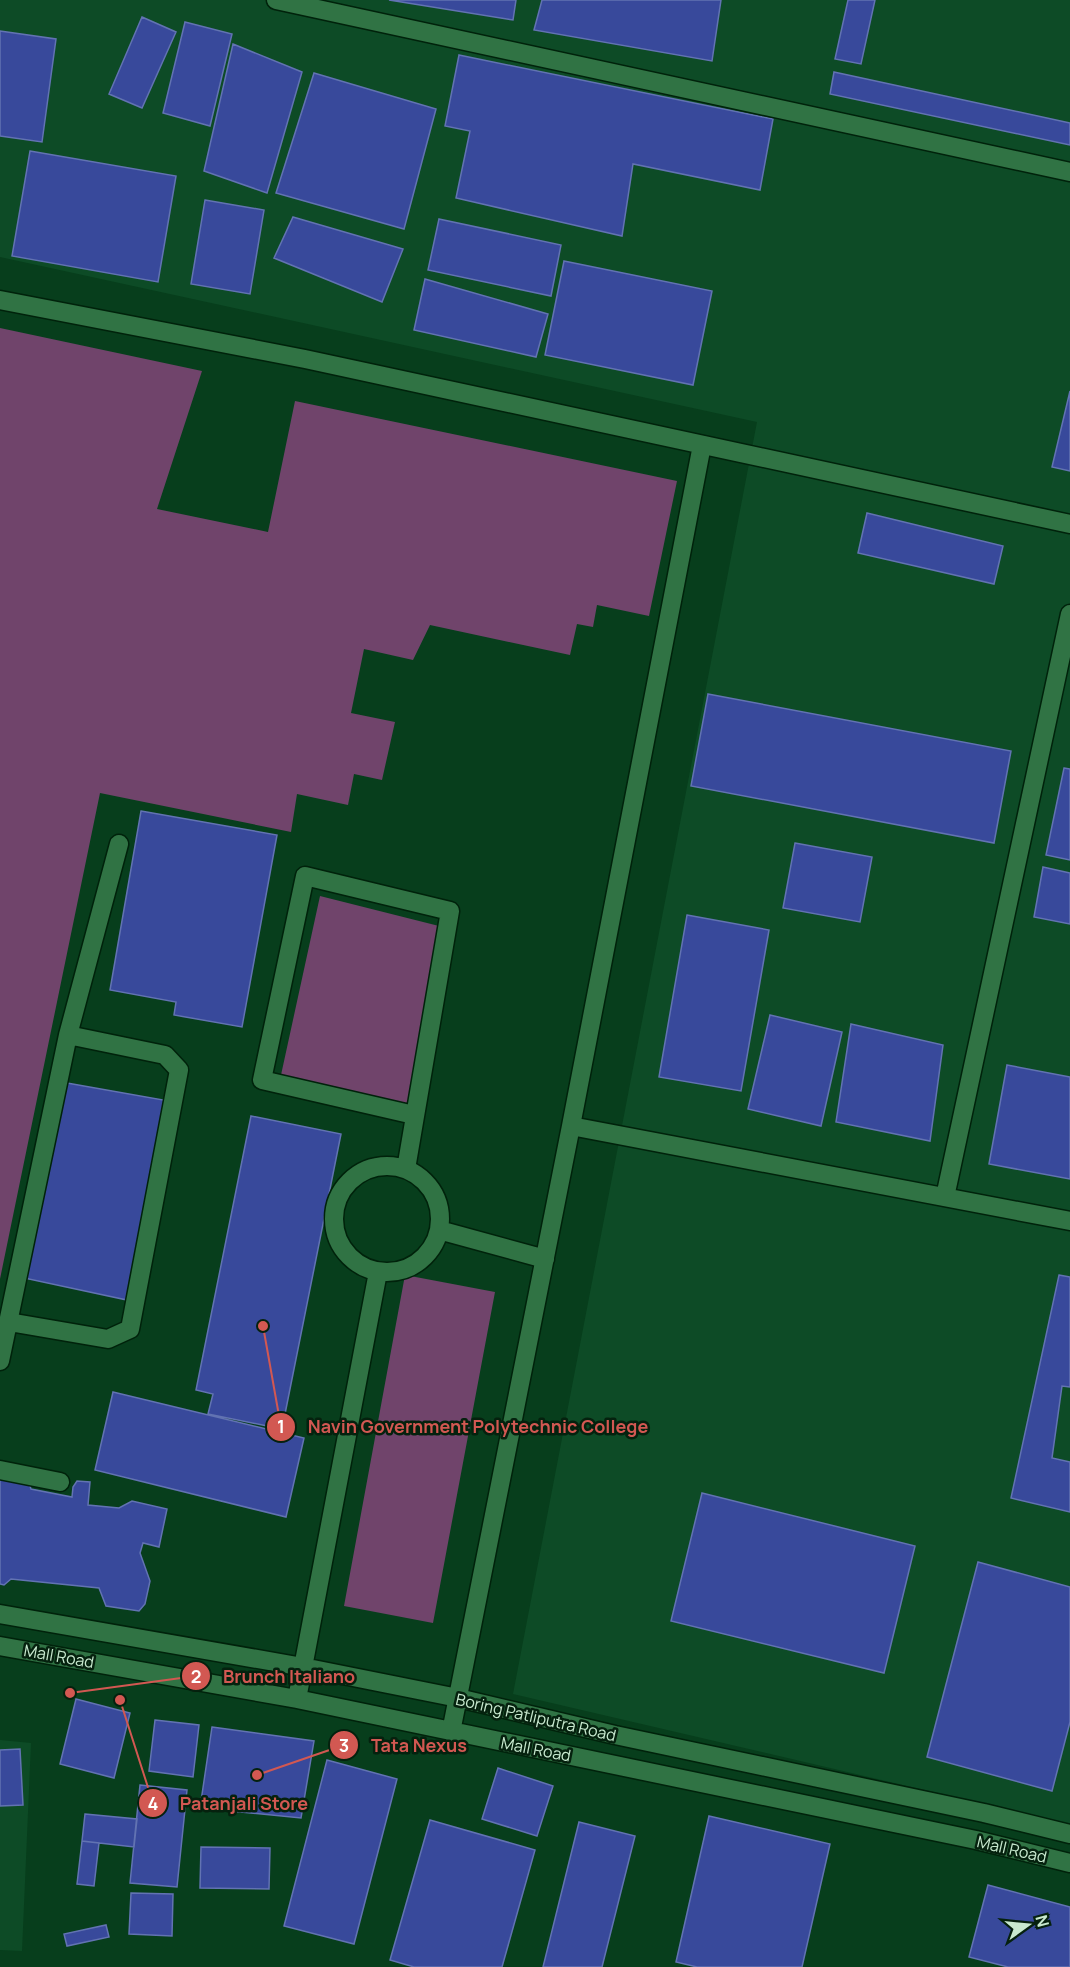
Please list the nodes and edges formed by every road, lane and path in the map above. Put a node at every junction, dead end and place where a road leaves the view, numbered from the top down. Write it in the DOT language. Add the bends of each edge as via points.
graph roads {
  1 [pos="276,0"];
  2 [pos="1070,172"];
  3 [pos="0,300"];
  4 [pos="702,444"];
  5 [pos="1070,525"];
  6 [pos="1070,614"];
  7 [pos="119,844"];
  8 [pos="68,1035"];
  9 [pos="414,1115"];
  10 [pos="571,1126"];
  11 [pos="406,1169"];
  12 [pos="945,1197"];
  13 [pos="1070,1221"];
  14 [pos="439,1230"];
  15 [pos="545,1259"];
  16 [pos="378,1272"];
  17 [pos="9,1322"];
  18 [pos="0,1361"];
  19 [pos="0,1470"];
  20 [pos="60,1482"];
  21 [pos="0,1614"];
  22 [pos="0,1646"];
  23 [pos="303,1667"];
  24 [pos="458,1698"];
  25 [pos="297,1699"];
  26 [pos="451,1732"];
  27 [pos="615,1735"];
  28 [pos="608,1763"];
  29 [pos="984,1813"];
  30 [pos="1070,1834"];
  31 [pos="976,1840"];
  32 [pos="1070,1863"];
  1 -- 2 [label="street"];
  3 -- 4 [label="street" via="305,359"];
  4 -- 5 [label="street"];
  4 -- 10 [label="street"];
  6 -- 12 [label="street"];
  7 -- 8 [label="street"];
  8 -- 17 [label="street"];
  8 -- 17 [label="street" via="165,1055 179,1070 130,1329 108,1339"];
  9 -- 9 [label="street" via="450,911 305,876 262,1080"];
  9 -- 11 [label="street"];
  10 -- 12 [label="street"];
  10 -- 15 [label="street"];
  11 -- 14 [label="street" via="430,1187 437,1200"];
  11 -- 16 [label="street" via="371,1168 343,1188 335,1204 338,1240 361,1266"];
  12 -- 13 [label="street"];
  14 -- 15 [label="street"];
  14 -- 16 [label="street" via="423,1258 410,1267"];
  15 -- 24 [label="street"];
  16 -- 23 [label="street"];
  17 -- 18 [label="street"];
  19 -- 20 [label="street"];
  21 -- 23 [label="street, Boring Patliputra Road"];
  22 -- 25 [label="street, Mall Road"];
  23 -- 24 [label="street, Boring Patliputra Road"];
  23 -- 25 [label="street"];
  24 -- 26 [label="street"];
  24 -- 27 [label="street, Boring Patliputra Road"];
  25 -- 26 [label="street, Mall Road"];
  26 -- 28 [label="street, Mall Road"];
  27 -- 28 [label="street"];
  27 -- 29 [label="street, Boring Patliputra Road"];
  28 -- 31 [label="street, Mall Road"];
  29 -- 30 [label="street, Boring Patliputra Road"];
  29 -- 31 [label="street"];
  31 -- 32 [label="street, Mall Road"];
}
